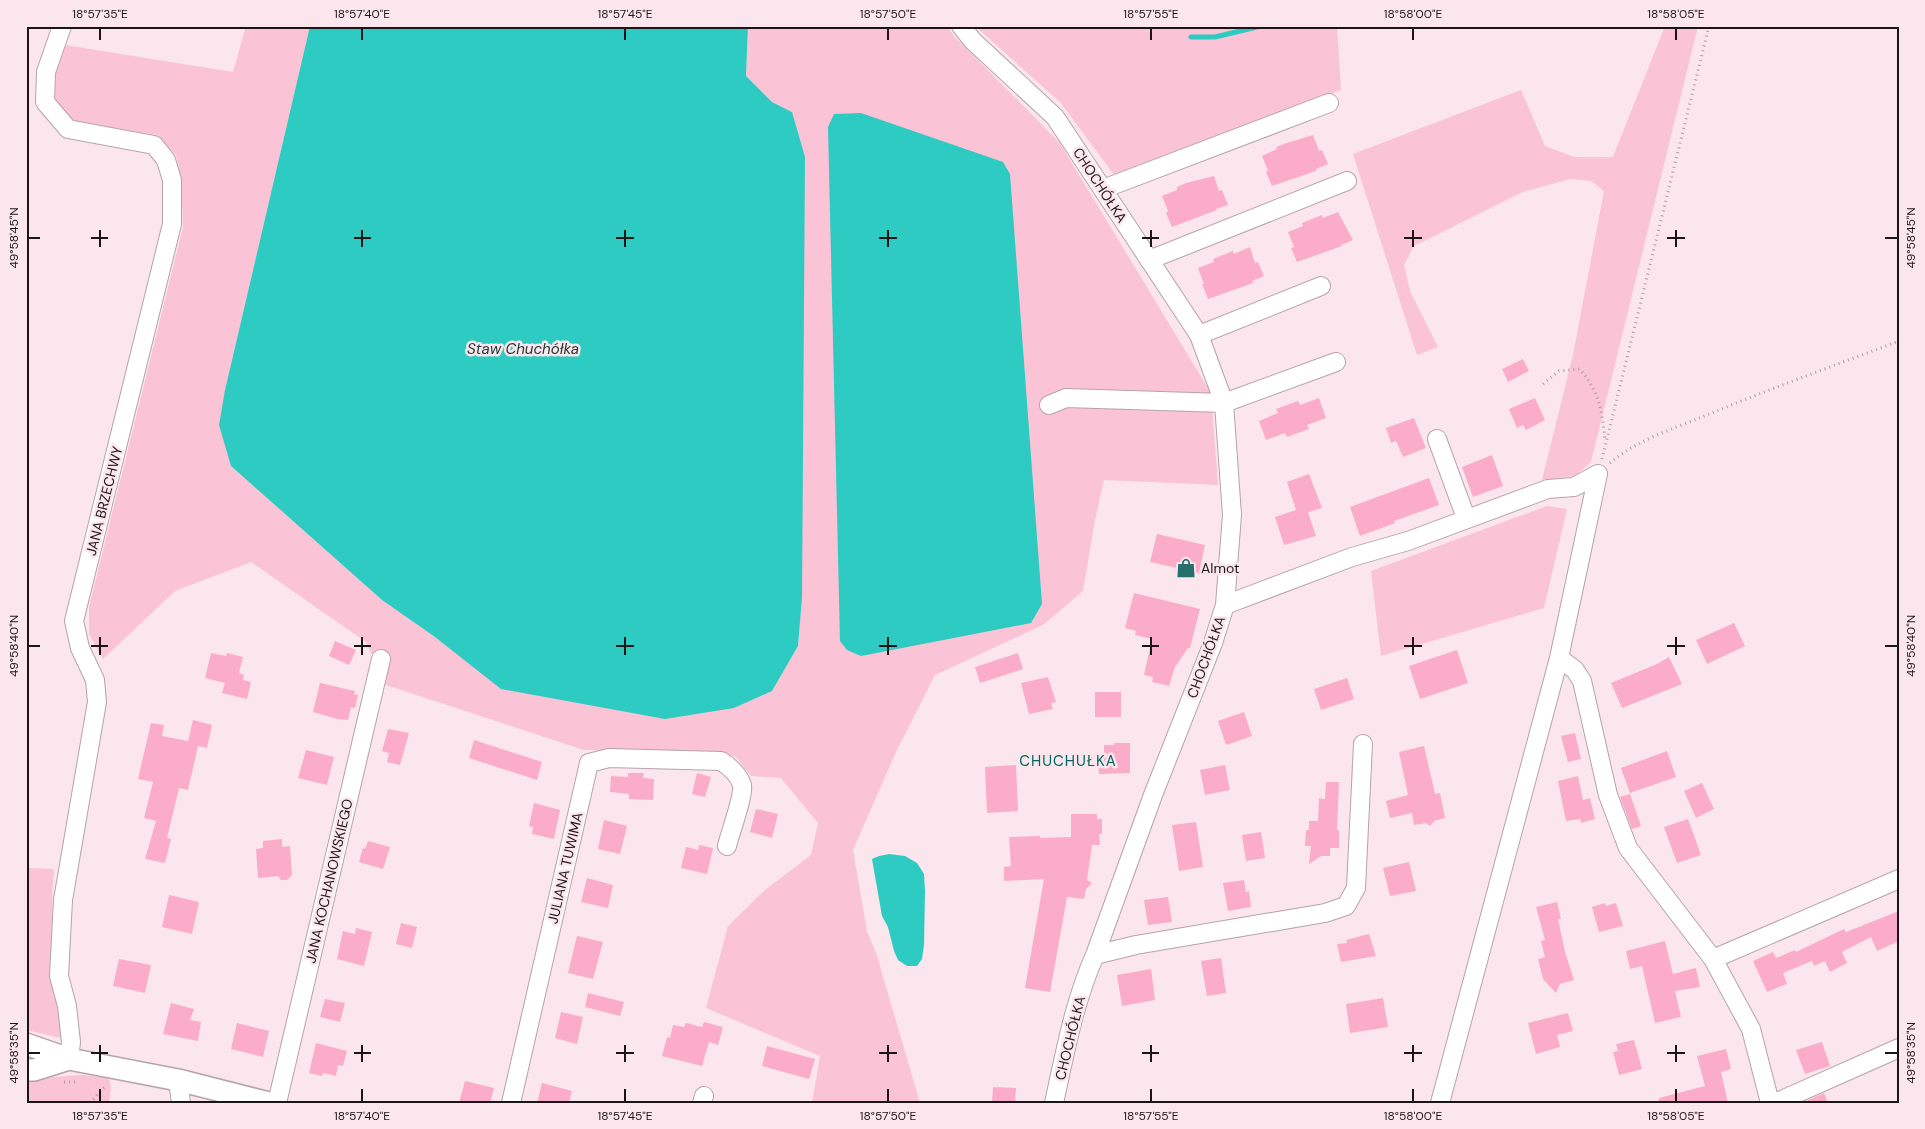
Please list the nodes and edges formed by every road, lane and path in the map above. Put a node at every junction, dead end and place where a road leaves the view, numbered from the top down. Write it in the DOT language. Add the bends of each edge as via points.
graph roads {
  1 [pos="62,26"];
  2 [pos="961,26"];
  3 [pos="1709,26"];
  4 [pos="1329,102"];
  5 [pos="1348,181"];
  6 [pos="1103,189"];
  7 [pos="1149,260"];
  8 [pos="1321,286"];
  9 [pos="1199,335"];
  10 [pos="1899,341"];
  11 [pos="1336,362"];
  12 [pos="1543,384"];
  13 [pos="1224,404"];
  14 [pos="1049,405"];
  15 [pos="1437,439"];
  16 [pos="1605,444"];
  17 [pos="1598,474"];
  18 [pos="1466,518"];
  19 [pos="1224,605"];
  20 [pos="1559,658"];
  21 [pos="381,659"];
  22 [pos="1363,744"];
  23 [pos="727,846"];
  24 [pos="1899,878"];
  25 [pos="1095,955"];
  26 [pos="1713,959"];
  27 [pos="26,1044"];
  28 [pos="1899,1048"];
  29 [pos="69,1059"];
  30 [pos="26,1070"];
  31 [pos="178,1080"];
  32 [pos="85,1082"];
  33 [pos="55,1083"];
  34 [pos="102,1084"];
  35 [pos="90,1103"];
  36 [pos="181,1103"];
  37 [pos="270,1103"];
  38 [pos="277,1103"];
  39 [pos="511,1103"];
  40 [pos="1054,1103"];
  41 [pos="1440,1103"];
  42 [pos="1770,1103"];
  43 [pos="1775,1103"];
  1 -- 29 [label="street, JANA BRZECHWY" via="46,72 45,102 68,129 154,145 166,160 172,180 172,224 74,622 80,648 95,680 97,702 63,900 59,976 67,1006 71,1042"];
  2 -- 6 [label="street, CHOCHÓŁKA" via="1055,117"];
  3 -- 16 [label="path"];
  4 -- 6 [label="street"];
  5 -- 7 [label="street"];
  6 -- 7 [label="street, CHOCHÓŁKA"];
  7 -- 9 [label="street, CHOCHÓŁKA"];
  8 -- 9 [label="street"];
  9 -- 13 [label="street, CHOCHÓŁKA"];
  10 -- 17 [label="path" via="1661,434 1618,455"];
  11 -- 13 [label="street"];
  12 -- 16 [label="path" via="1559,371 1580,370 1592,384 1602,410"];
  13 -- 14 [label="street" via="1066,398"];
  13 -- 19 [label="street, CHOCHÓŁKA" via="1232,515"];
  15 -- 18 [label="street"];
  16 -- 17 [label="path"];
  17 -- 18 [label="street" via="1574,487 1548,489"];
  17 -- 20 [label="street"];
  18 -- 19 [label="street"];
  19 -- 25 [label="street, CHOCHÓŁKA" via="1213,643"];
  20 -- 26 [label="street" via="1575,670 1582,681 1608,795 1628,848"];
  20 -- 41 [label="street"];
  21 -- 38 [label="street, JANA KOCHANOWSKIEGO"];
  22 -- 25 [label="street" via="1356,888 1346,906 1325,913"];
  23 -- 39 [label="street, JULIANA TUWIMA" via="742,794 742,784 730,766 721,761 609,758 589,762"];
  24 -- 26 [label="street"];
  25 -- 40 [label="street, CHOCHÓŁKA" via="1072,1023"];
  26 -- 42 [label="street" via="1751,1029"];
  27 -- 29 [label="main road"];
  28 -- 43 [label="street"];
  29 -- 30 [label="main road"];
  29 -- 31 [label="main road"];
  31 -- 36 [label="street"];
  31 -- 37 [label="main road"];
  32 -- 33 [label="path"];
  34 -- 35 [label="path" via="110,1084"];
}
